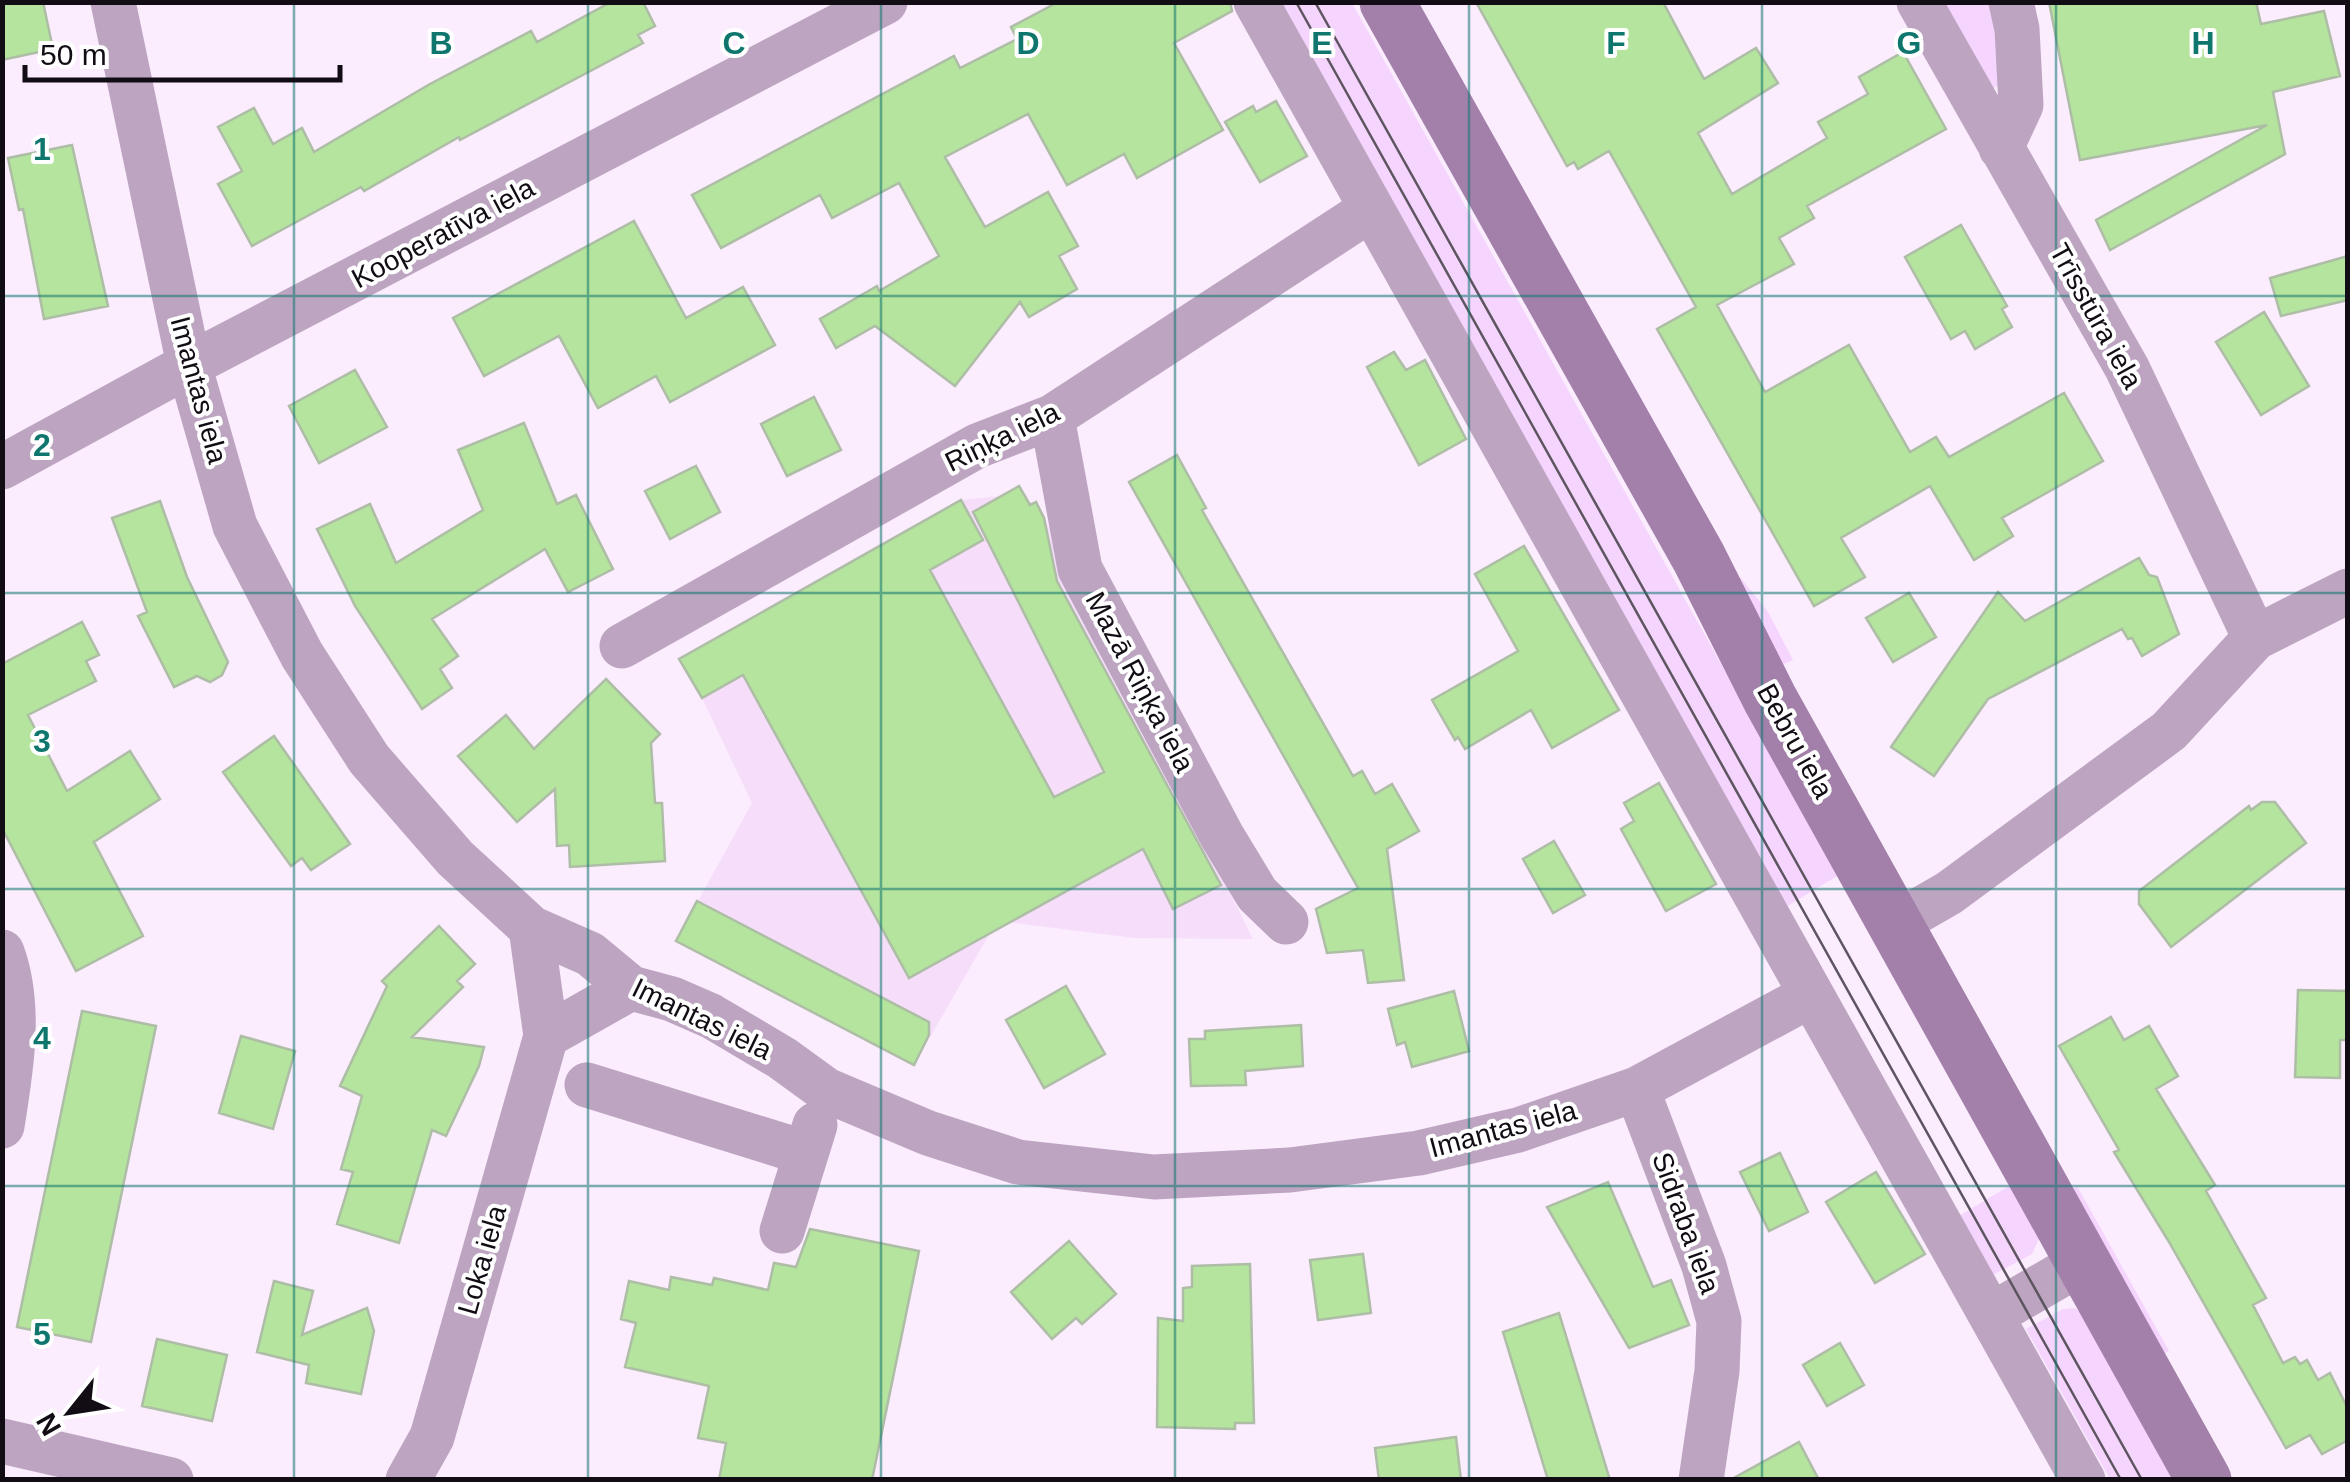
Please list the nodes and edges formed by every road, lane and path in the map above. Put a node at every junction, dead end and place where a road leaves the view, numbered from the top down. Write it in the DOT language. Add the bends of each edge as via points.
graph roads {
  1 [pos="113,2"];
  2 [pos="886,2"];
  3 [pos="1256,2"];
  4 [pos="1386,2"];
  5 [pos="1919,2"];
  6 [pos="2010,2"];
  7 [pos="2002,148"];
  8 [pos="1371,209"];
  9 [pos="189,365"];
  10 [pos="1052,417"];
  11 [pos="2,467"];
  12 [pos="2348,592"];
  13 [pos="2255,638"];
  14 [pos="622,646"];
  15 [pos="1286,922"];
  16 [pos="1895,924"];
  17 [pos="531,928"];
  18 [pos="2,952"];
  19 [pos="631,988"];
  20 [pos="1811,995"];
  21 [pos="546,1036"];
  22 [pos="587,1084"];
  23 [pos="1637,1089"];
  24 [pos="826,1090"];
  25 [pos="2,1126"];
  26 [pos="806,1152"];
  27 [pos="782,1231"];
  28 [pos="2081,1263"];
  29 [pos="1992,1314"];
  30 [pos="2,1442"];
  31 [pos="171,1480"];
  32 [pos="408,1480"];
  33 [pos="1701,1480"];
  34 [pos="2083,1480"];
  35 [pos="2204,1480"];
  1 -- 9 [label="street, Imantas iela"];
  2 -- 9 [label="street, Kooperatīva iela"];
  3 -- 8 [label="street"];
  4 -- 16 [label="street, Bebru iela" via="1704,567"];
  5 -- 7 [label="street, Trīsstūra iela"];
  6 -- 7 [label="street" via="2021,105"];
  7 -- 13 [label="street, Trīsstūra iela" via="2127,368"];
  8 -- 10 [label="street, Riņķa iela"];
  8 -- 20 [label="street"];
  9 -- 11 [label="street, Kooperatīva iela"];
  9 -- 17 [label="street, Imantas iela" via="235,526 302,656 369,759 455,858"];
  10 -- 14 [label="street, Riņķa iela" via="978,446"];
  10 -- 15 [label="street, Mazā Riņķa iela" via="1080,568 1222,836 1257,894"];
  12 -- 13 [label="street"];
  13 -- 16 [label="street" via="2168,731 1949,892"];
  16 -- 28 [label="street, Bebru iela"];
  17 -- 19 [label="street, Imantas iela" via="590,954"];
  17 -- 21 [label="street, Loka iela"];
  18 -- 25 [label="street" via="10,972 13,1058"];
  19 -- 21 [label="street"];
  19 -- 24 [label="street, Imantas iela" via="711,1016"];
  20 -- 23 [label="street, Imantas iela"];
  20 -- 29 [label="street"];
  21 -- 32 [label="street, Loka iela" via="432,1436"];
  22 -- 26 [label="street"];
  23 -- 24 [label="street, Imantas iela" via="1518,1130 1419,1152 1290,1170 1154,1177 1018,1162"];
  23 -- 33 [label="street, Sidraba iela" via="1719,1321"];
  24 -- 26 [label="street"];
  26 -- 27 [label="street"];
  28 -- 29 [label="street"];
  28 -- 35 [label="street, Bebru iela"];
  29 -- 34 [label="street"];
  30 -- 31 [label="street"];
}
